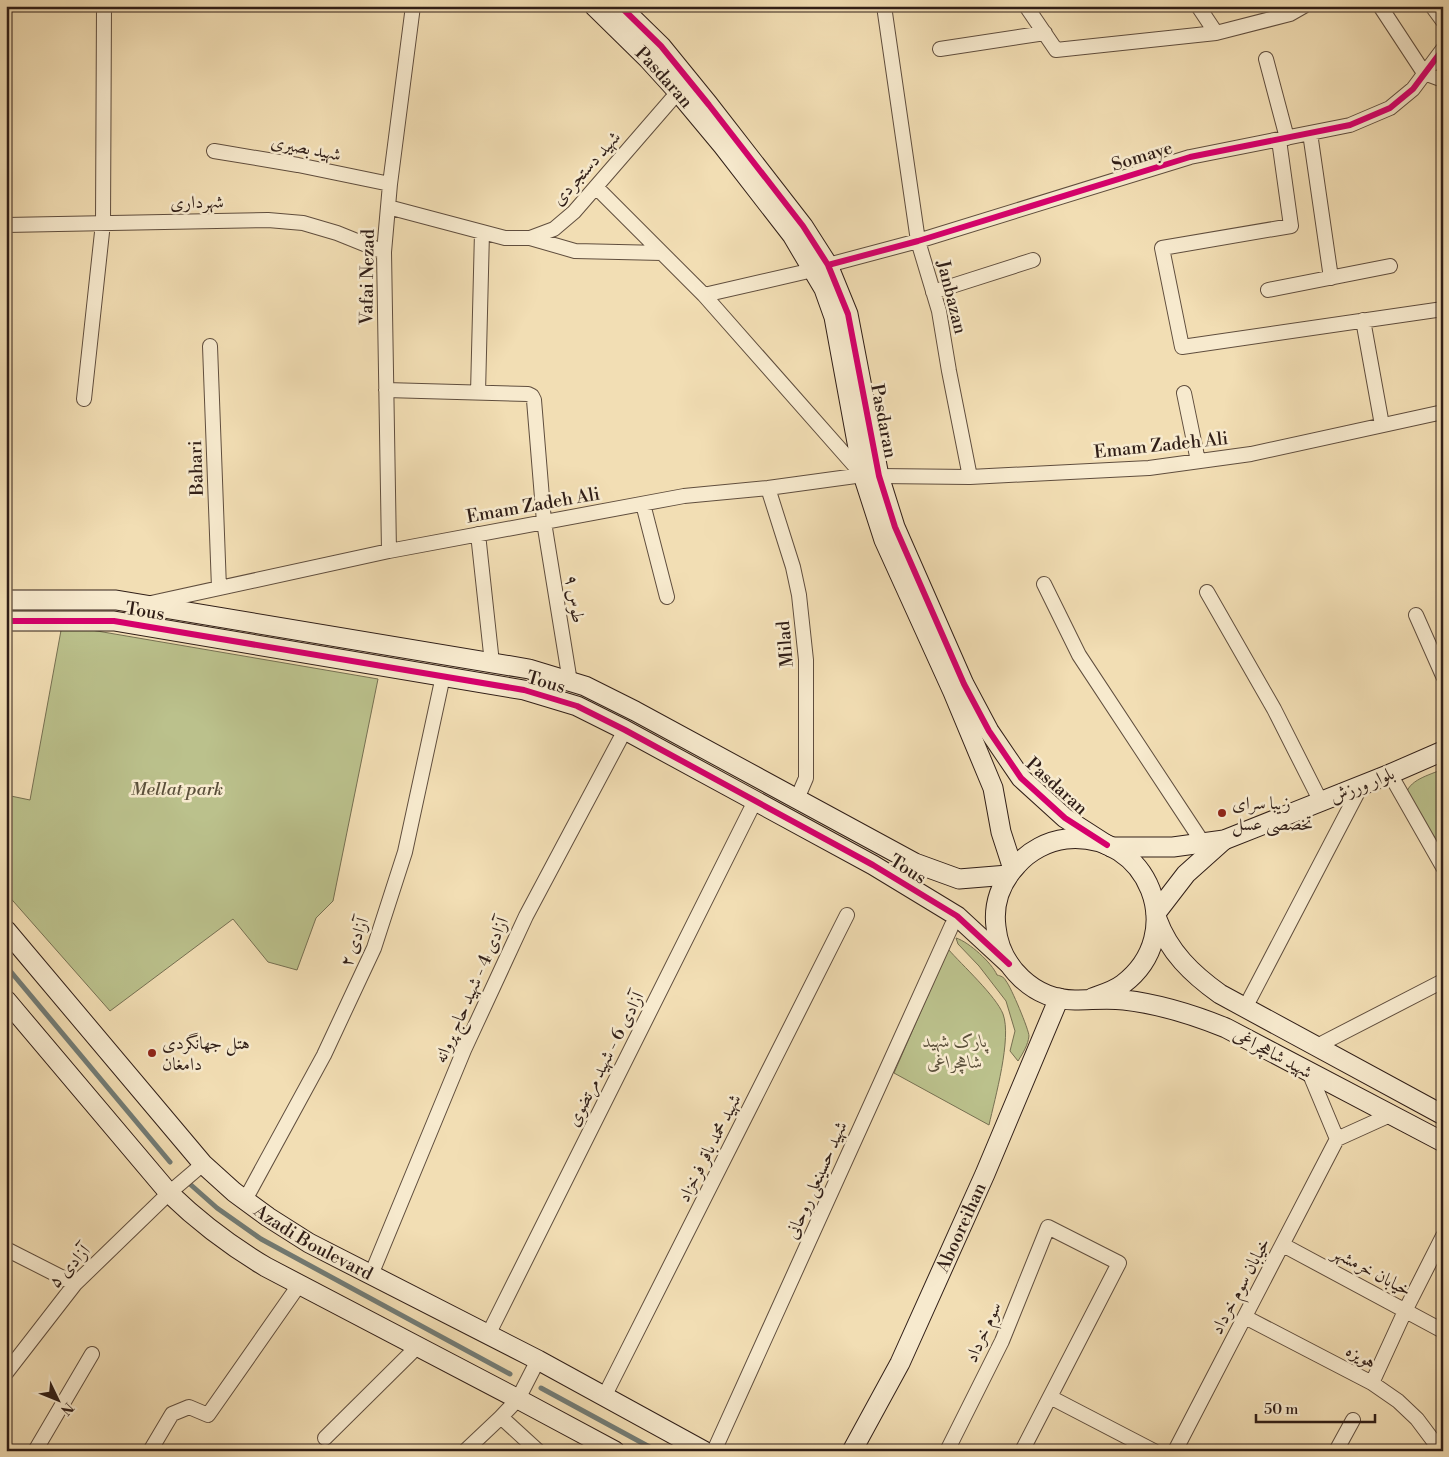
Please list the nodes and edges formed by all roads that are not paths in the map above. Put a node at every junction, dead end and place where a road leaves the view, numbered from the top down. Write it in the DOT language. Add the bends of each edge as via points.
graph roads {
  1 [pos="104,6"];
  2 [pos="413,6"];
  3 [pos="594,6"];
  4 [pos="620,6"];
  5 [pos="884,6"];
  6 [pos="1026,6"];
  7 [pos="1198,6"];
  8 [pos="1304,6"];
  9 [pos="1380,6"];
  10 [pos="1432,6"];
  11 [pos="1443,21"];
  12 [pos="1045,33"];
  13 [pos="1216,34"];
  14 [pos="940,49"];
  15 [pos="1443,49"];
  16 [pos="1266,59"];
  17 [pos="1424,73"];
  18 [pos="1443,80"];
  19 [pos="678,92"];
  20 [pos="1310,133"];
  21 [pos="1283,139"];
  22 [pos="214,151"];
  23 [pos="390,184"];
  24 [pos="596,187"];
  25 [pos="388,207"];
  26 [pos="102,223"];
  27 [pos="6,225"];
  28 [pos="482,232"];
  29 [pos="530,238"];
  30 [pos="918,241"];
  31 [pos="384,252"];
  32 [pos="662,253"];
  33 [pos="1033,260"];
  34 [pos="1390,266"];
  35 [pos="821,268"];
  36 [pos="1331,278"];
  37 [pos="1268,290"];
  38 [pos="933,292"];
  39 [pos="704,295"];
  40 [pos="1443,309"];
  41 [pos="1363,320"];
  42 [pos="210,346"];
  43 [pos="386,390"];
  44 [pos="478,393"];
  45 [pos="1184,393"];
  46 [pos="84,399"];
  47 [pos="1443,412"];
  48 [pos="1382,425"];
  49 [pos="1198,461"];
  50 [pos="871,476"];
  51 [pos="970,477"];
  52 [pos="768,488"];
  53 [pos="642,504"];
  54 [pos="544,522"];
  55 [pos="478,534"];
  56 [pos="389,551"];
  57 [pos="1044,584"];
  58 [pos="216,589"];
  59 [pos="1206,592"];
  60 [pos="667,597"];
  61 [pos="6,600"];
  62 [pos="143,604"];
  63 [pos="202,613"];
  64 [pos="1416,615"];
  65 [pos="6,621"];
  66 [pos="492,663"];
  67 [pos="443,676"];
  68 [pos="1443,676"];
  69 [pos="570,682"];
  70 [pos="625,730"];
  71 [pos="1443,751"];
  72 [pos="1390,774"];
  73 [pos="1362,786"];
  74 [pos="797,799"];
  75 [pos="754,800"];
  76 [pos="1321,802"];
  77 [pos="1224,840"];
  78 [pos="1203,843"];
  79 [pos="1109,846"];
  80 [pos="1443,867"];
  81 [pos="1011,872"];
  82 [pos="847,915"];
  83 [pos="1156,916"];
  84 [pos="952,926"];
  85 [pos="6,930"];
  86 [pos="1009,964"];
  87 [pos="1443,981"];
  88 [pos="1059,998"];
  89 [pos="1092,998"];
  90 [pos="6,1000"];
  91 [pos="1245,1008"];
  92 [pos="1315,1047"];
  93 [pos="1306,1070"];
  94 [pos="1390,1115"];
  95 [pos="1443,1115"];
  96 [pos="1338,1139"];
  97 [pos="1443,1142"];
  98 [pos="203,1164"];
  99 [pos="169,1193"];
  100 [pos="245,1200"];
  101 [pos="1443,1236"];
  102 [pos="1283,1245"];
  103 [pos="6,1249"];
  104 [pos="371,1275"];
  105 [pos="75,1284"];
  106 [pos="299,1285"];
  107 [pos="1405,1311"];
  108 [pos="1245,1317"];
  109 [pos="1443,1331"];
  110 [pos="488,1335"];
  111 [pos="418,1346"];
  112 [pos="92,1354"];
  113 [pos="538,1360"];
  114 [pos="6,1374"];
  115 [pos="1372,1382"];
  116 [pos="604,1397"];
  117 [pos="1050,1397"];
  118 [pos="518,1398"];
  119 [pos="501,1417"];
  120 [pos="1353,1420"];
  121 [pos="325,1438"];
  122 [pos="35,1451"];
  123 [pos="150,1451"];
  124 [pos="465,1451"];
  125 [pos="538,1451"];
  126 [pos="614,1451"];
  127 [pos="704,1451"];
  128 [pos="714,1451"];
  129 [pos="852,1451"];
  130 [pos="946,1451"];
  131 [pos="1022,1451"];
  132 [pos="1154,1451"];
  133 [pos="1175,1451"];
  134 [pos="1336,1451"];
  135 [pos="1441,1451"];
  1 -- 26 [label="street"];
  2 -- 23 [label="street, Vafai Nezad"];
  3 -- 19 [label="street, Pasdaran"];
  4 -- 35 [label="street, Pasdaran" via="661,46 803,226"];
  5 -- 30 [label="street, Janbazan"];
  6 -- 12 [label="street"];
  7 -- 13 [label="street"];
  8 -- 13 [label="street" via="1290,14"];
  9 -- 17 [label="street"];
  10 -- 11 [label="street"];
  12 -- 13 [label="street" via="1056,50"];
  12 -- 14 [label="street"];
  15 -- 17 [label="street, Somaye"];
  16 -- 21 [label="street"];
  17 -- 18 [label="street"];
  17 -- 20 [label="street, Somaye" via="1412,89 1390,108 1350,126"];
  19 -- 24 [label="street, شهید دستجردی"];
  19 -- 35 [label="street, Pasdaran"];
  20 -- 21 [label="street, Somaye"];
  20 -- 36 [label="street"];
  21 -- 30 [label="street, Somaye" via="1190,157"];
  21 -- 41 [label="street" via="1291,226 1162,248 1182,346"];
  22 -- 23 [label="street, شهید بصیری"];
  23 -- 25 [label="street, Vafai Nezad"];
  24 -- 29 [label="street, شهید دستجردی" via="554,229"];
  24 -- 32 [label="street"];
  25 -- 28 [label="street, شهید دستجردی"];
  25 -- 31 [label="street, Vafai Nezad"];
  26 -- 27 [label="street, شهرداری"];
  26 -- 31 [label="street, شهرداری" via="285,221 337,233"];
  26 -- 46 [label="street"];
  28 -- 29 [label="street, شهید دستجردی" via="505,238"];
  28 -- 44 [label="street"];
  29 -- 32 [label="street" via="576,252"];
  30 -- 35 [label="street, Somaye"];
  30 -- 38 [label="street, Janbazan"];
  31 -- 43 [label="street, Vafai Nezad"];
  32 -- 39 [label="street"];
  33 -- 38 [label="street"];
  34 -- 36 [label="street"];
  35 -- 39 [label="street, Somaye"];
  35 -- 50 [label="street, Pasdaran"];
  36 -- 37 [label="street"];
  38 -- 51 [label="street, Janbazan"];
  39 -- 50 [label="street"];
  40 -- 41 [label="street"];
  41 -- 48 [label="street"];
  42 -- 58 [label="street, Bahari"];
  43 -- 44 [label="street"];
  43 -- 56 [label="street, Vafai Nezad"];
  44 -- 54 [label="street, طوس ۹" via="532,396"];
  45 -- 49 [label="street"];
  47 -- 48 [label="street, Emam Zadeh Ali"];
  48 -- 49 [label="street, Emam Zadeh Ali" via="1251,454"];
  49 -- 51 [label="street, Emam Zadeh Ali" via="1149,468"];
  50 -- 51 [label="street, Emam Zadeh Ali"];
  50 -- 52 [label="street, Emam Zadeh Ali"];
  50 -- 79 [label="street, Pasdaran" via="964,684 989,731 1021,778 1065,818"];
  50 -- 81 [label="street, Pasdaran" via="884,540 993,788"];
  52 -- 53 [label="street, Emam Zadeh Ali" via="684,496"];
  52 -- 74 [label="street, Milad" via="799,594 806,660 806,778"];
  53 -- 54 [label="street, Emam Zadeh Ali"];
  53 -- 60 [label="street"];
  54 -- 55 [label="street, Emam Zadeh Ali"];
  54 -- 69 [label="street, طوس ۹"];
  55 -- 56 [label="street, Emam Zadeh Ali"];
  55 -- 66 [label="street"];
  56 -- 58 [label="street, Emam Zadeh Ali"];
  57 -- 78 [label="street" via="1079,655"];
  58 -- 62 [label="street, Emam Zadeh Ali"];
  58 -- 63 [label="street" via="205,601"];
  59 -- 76 [label="street" via="1274,709"];
  61 -- 62 [label="street, Tous" via="116,600"];
  62 -- 63 [label="street, Tous"];
  63 -- 66 [label="street, Tous"];
  64 -- 68 [label="street"];
  65 -- 67 [label="street, Tous" via="114,621"];
  66 -- 69 [label="street, Tous" via="529,669"];
  67 -- 70 [label="street, Tous" via="524,690 577,706"];
  67 -- 100 [label="street, آزادی ۲" via="404,852 374,948 324,1055"];
  69 -- 74 [label="street, Tous" via="585,686 634,711"];
  70 -- 75 [label="street, Tous"];
  70 -- 104 [label="street, آزادی 4 - شهید حاج پروانه" via="526,916 464,1050"];
  71 -- 72 [label="street, بلوار ورزش"];
  72 -- 73 [label="street, بلوار ورزش"];
  72 -- 80 [label="street"];
  73 -- 76 [label="street, بلوار ورزش"];
  73 -- 91 [label="street"];
  74 -- 81 [label="street, Tous" via="915,863 959,879"];
  75 -- 86 [label="street, Tous" via="873,864 957,916"];
  75 -- 110 [label="street, آزادی 6 - شهید مرتضوی"];
  76 -- 77 [label="street, بلوار ورزش"];
  77 -- 78 [label="street"];
  77 -- 83 [label="street" via="1186,874"];
  78 -- 79 [label="street" via="1173,847"];
  79 -- 81 [label="street" via="1083,839 1060,840 1031,852"];
  79 -- 83 [label="street" via="1132,862 1142,874 1150,887"];
  81 -- 86 [label="street" via="1001,889 995,920 999,943"];
  82 -- 116 [label="street, شهید محمد باقر فرخزاد"];
  83 -- 89 [label="street" via="1155,934 1143,963 1121,986"];
  83 -- 91 [label="street, شهید شاهچراغی" via="1163,935 1186,966 1207,985"];
  84 -- 128 [label="street, شهید حسینعلی روحانی"];
  85 -- 98 [label="street, Azadi Boulevard"];
  86 -- 88 [label="street" via="1032,987"];
  87 -- 92 [label="street"];
  88 -- 89 [label="street"];
  88 -- 129 [label="street, Abooreihan" via="900,1363"];
  89 -- 93 [label="street, شهید شاهچراغی" via="1125,1000 1200,1017"];
  90 -- 99 [label="street"];
  91 -- 92 [label="street, شهید شاهچراغی"];
  92 -- 93 [label="street"];
  92 -- 95 [label="street, شهید شاهچراغی"];
  93 -- 94 [label="street, شهید شاهچراغی"];
  93 -- 96 [label="street"];
  94 -- 96 [label="street"];
  94 -- 97 [label="street, شهید شاهچراغی"];
  96 -- 102 [label="street, خیابان سوم خرداد"];
  98 -- 99 [label="street, آزادی ۵"];
  98 -- 100 [label="street, Azadi Boulevard"];
  99 -- 105 [label="street, آزادی ۵"];
  99 -- 106 [label="street" via="232,1247"];
  100 -- 104 [label="street, Azadi Boulevard" via="309,1243"];
  101 -- 107 [label="street"];
  102 -- 107 [label="street, خیابان خرمشهر"];
  102 -- 108 [label="street, خیابان سوم خرداد"];
  103 -- 105 [label="street"];
  104 -- 110 [label="street, Azadi Boulevard"];
  105 -- 114 [label="street, آزادی ۵"];
  106 -- 111 [label="street"];
  106 -- 123 [label="street" via="208,1415 189,1408 172,1414"];
  107 -- 109 [label="street, خیابان خرمشهر"];
  107 -- 115 [label="street"];
  108 -- 115 [label="street, هویزه"];
  108 -- 133 [label="street, خیابان سوم خرداد"];
  110 -- 113 [label="street, Azadi Boulevard"];
  111 -- 118 [label="street"];
  111 -- 121 [label="street"];
  112 -- 122 [label="street"];
  113 -- 116 [label="street, Azadi Boulevard"];
  113 -- 118 [label="street"];
  115 -- 135 [label="street, هویزه" via="1411,1413"];
  116 -- 127 [label="street, Azadi Boulevard"];
  117 -- 130 [label="street, سوم خرداد" via="1119,1264 1048,1227 1002,1341"];
  117 -- 131 [label="street"];
  117 -- 132 [label="street"];
  118 -- 119 [label="street"];
  118 -- 126 [label="street"];
  119 -- 124 [label="street"];
  119 -- 125 [label="street"];
  120 -- 134 [label="street"];
}
